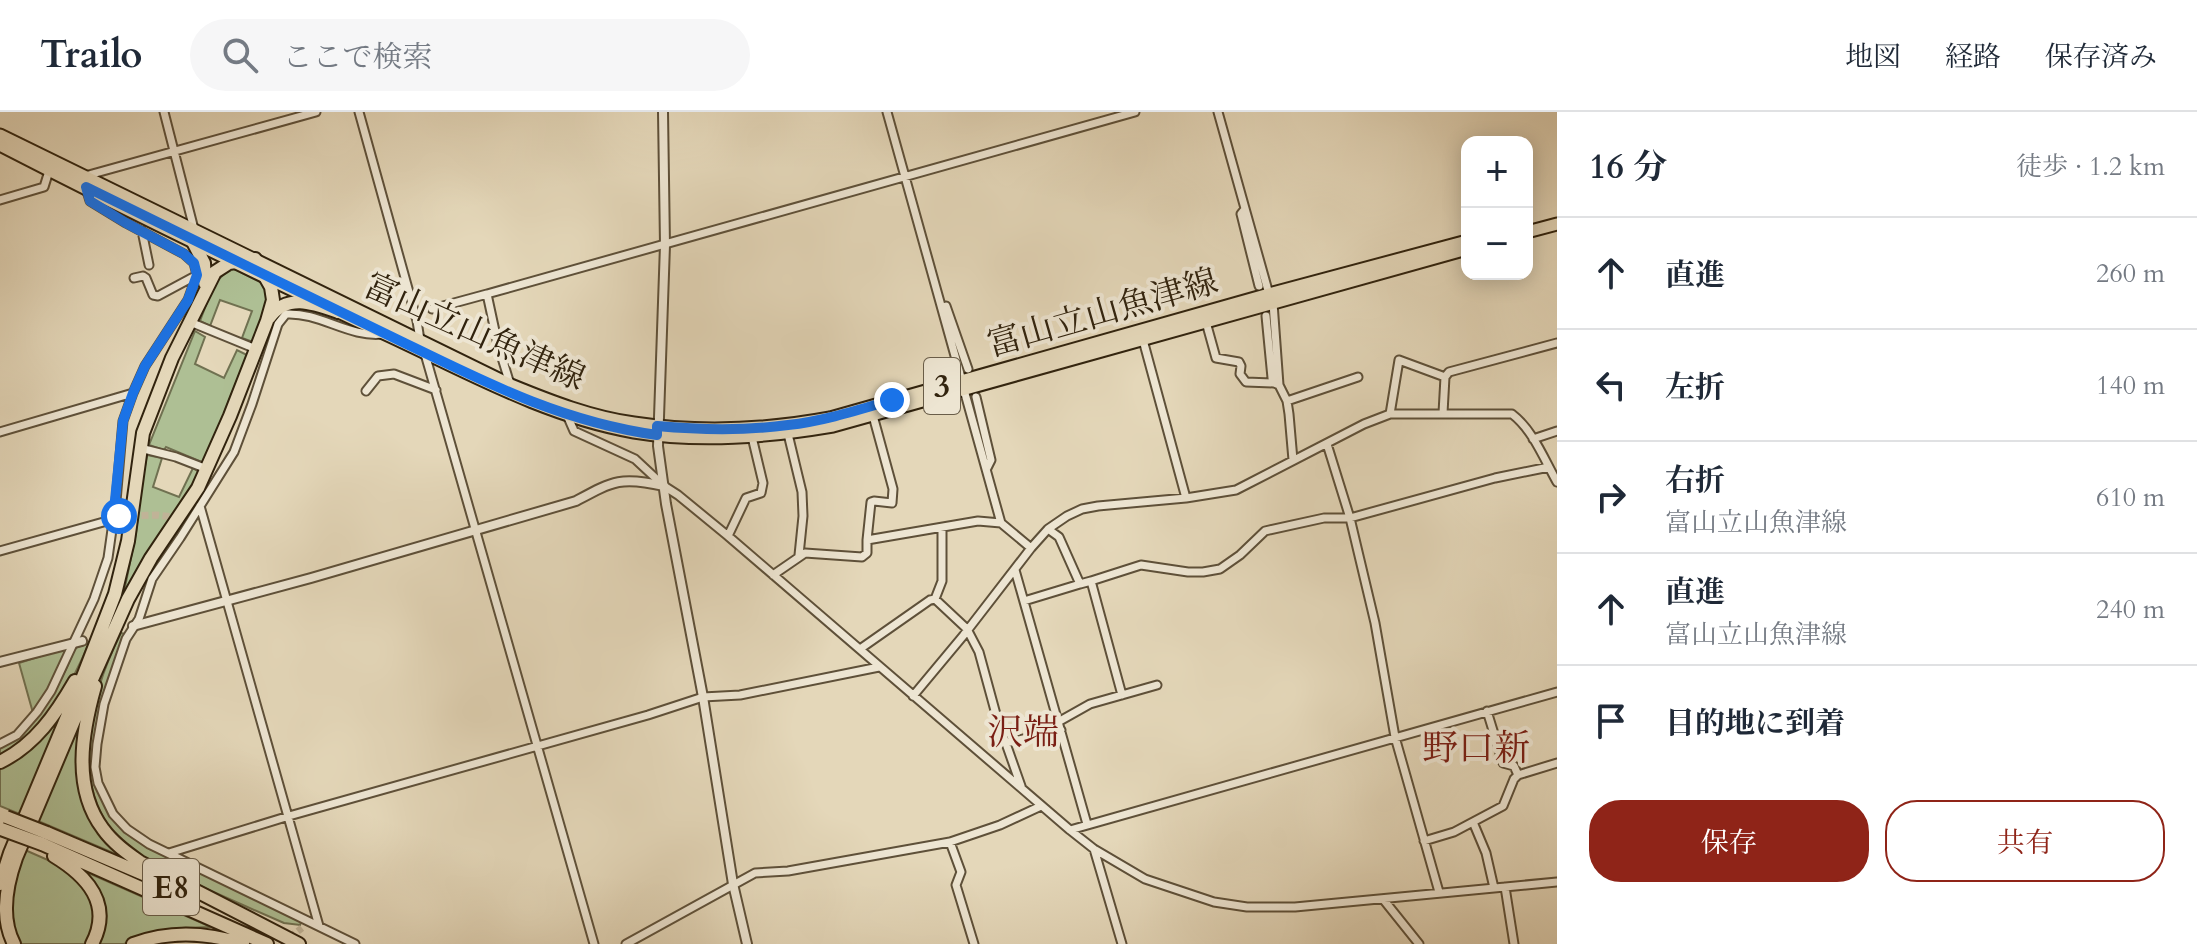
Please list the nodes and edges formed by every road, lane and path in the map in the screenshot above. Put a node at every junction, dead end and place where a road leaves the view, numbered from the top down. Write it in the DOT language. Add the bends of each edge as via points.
graph roads {
  1 [pos="164,112"];
  2 [pos="316,112"];
  3 [pos="359,112"];
  4 [pos="663,112"];
  5 [pos="887,112"];
  6 [pos="1135,112"];
  7 [pos="1218,112"];
  8 [pos="0,135"];
  9 [pos="0,145"];
  10 [pos="175,152"];
  11 [pos="49,171"];
  12 [pos="905,177"];
  13 [pos="85,182"];
  14 [pos="0,200"];
  15 [pos="1245,209"];
  16 [pos="1557,217"];
  17 [pos="1533,223"];
  18 [pos="1557,224"];
  19 [pos="1533,230"];
  20 [pos="142,231"];
  21 [pos="193,235"];
  22 [pos="1461,243"];
  23 [pos="665,245"];
  24 [pos="1461,250"];
  25 [pos="255,259"];
  26 [pos="236,262"];
  27 [pos="149,265"];
  28 [pos="197,275"];
  29 [pos="264,276"];
  30 [pos="134,278"];
  31 [pos="204,290"];
  32 [pos="487,294"];
  33 [pos="1267,294"];
  34 [pos="941,302"];
  35 [pos="432,309"];
  36 [pos="338,312"];
  37 [pos="1266,316"];
  38 [pos="267,321"];
  39 [pos="190,322"];
  40 [pos="1206,322"];
  41 [pos="386,334"];
  42 [pos="420,340"];
  43 [pos="1143,340"];
  44 [pos="1557,343"];
  45 [pos="256,349"];
  46 [pos="425,354"];
  47 [pos="1358,377"];
  48 [pos="1445,377"];
  49 [pos="965,380"];
  50 [pos="1276,384"];
  51 [pos="436,390"];
  52 [pos="512,390"];
  53 [pos="366,391"];
  54 [pos="133,393"];
  55 [pos="976,397"];
  56 [pos="1287,401"];
  57 [pos="872,410"];
  58 [pos="1443,413"];
  59 [pos="1390,414"];
  60 [pos="567,415"];
  61 [pos="657,430"];
  62 [pos="1557,431"];
  63 [pos="0,432"];
  64 [pos="788,434"];
  65 [pos="752,437"];
  66 [pos="1533,439"];
  67 [pos="1327,444"];
  68 [pos="140,448"];
  69 [pos="1293,460"];
  70 [pos="1549,467"];
  71 [pos="987,468"];
  72 [pos="207,469"];
  73 [pos="1557,482"];
  74 [pos="664,486"];
  75 [pos="1186,498"];
  76 [pos="200,506"];
  77 [pos="125,516"];
  78 [pos="1350,518"];
  79 [pos="113,520"];
  80 [pos="1001,523"];
  81 [pos="942,528"];
  82 [pos="477,529"];
  83 [pos="1048,529"];
  84 [pos="728,536"];
  85 [pos="867,540"];
  86 [pos="1031,548"];
  87 [pos="0,551"];
  88 [pos="799,555"];
  89 [pos="1015,570"];
  90 [pos="773,575"];
  91 [pos="1091,581"];
  92 [pos="1080,584"];
  93 [pos="935,599"];
  94 [pos="227,600"];
  95 [pos="1024,601"];
  96 [pos="133,626"];
  97 [pos="102,628"];
  98 [pos="967,629"];
  99 [pos="78,641"];
  100 [pos="109,641"];
  101 [pos="860,649"];
  102 [pos="0,662"];
  103 [pos="879,667"];
  104 [pos="1157,685"];
  105 [pos="1557,692"];
  106 [pos="1122,695"];
  107 [pos="913,696"];
  108 [pos="703,697"];
  109 [pos="1487,711"];
  110 [pos="1060,726"];
  111 [pos="1395,737"];
  112 [pos="1006,743"];
  113 [pos="0,744"];
  114 [pos="538,746"];
  115 [pos="0,762"];
  116 [pos="1557,763"];
  117 [pos="1518,775"];
  118 [pos="1021,787"];
  119 [pos="1041,806"];
  120 [pos="289,816"];
  121 [pos="1473,822"];
  122 [pos="1,824"];
  123 [pos="1087,824"];
  124 [pos="1070,830"];
  125 [pos="1424,841"];
  126 [pos="43,842"];
  127 [pos="950,842"];
  128 [pos="1094,849"];
  129 [pos="169,853"];
  130 [pos="1557,882"];
  131 [pos="0,884"];
  132 [pos="733,884"];
  133 [pos="1505,887"];
  134 [pos="1494,888"];
  135 [pos="1439,892"];
  136 [pos="1383,899"];
  137 [pos="309,921"];
  138 [pos="319,926"];
  139 [pos="302,928"];
  140 [pos="650,931"];
  141 [pos="0,935"];
  142 [pos="4,944"];
  143 [pos="14,944"];
  144 [pos="92,944"];
  145 [pos="133,944"];
  146 [pos="243,944"];
  147 [pos="267,944"];
  148 [pos="297,944"];
  149 [pos="355,944"];
  150 [pos="594,944"];
  151 [pos="626,944"];
  152 [pos="649,944"];
  153 [pos="747,944"];
  154 [pos="974,944"];
  155 [pos="1122,944"];
  156 [pos="1419,944"];
  157 [pos="1514,944"];
  1 -- 10 [label="street"];
  2 -- 10 [label="street"];
  3 -- 42 [label="street"];
  4 -- 23 [label="street"];
  5 -- 12 [label="street"];
  6 -- 12 [label="street"];
  7 -- 15 [label="street"];
  8 -- 13 [label="main road, 富山立山魚津線 / 3"];
  9 -- 11 [label="main road, 富山立山魚津線 / 3"];
  10 -- 13 [label="street"];
  10 -- 21 [label="street"];
  11 -- 13 [label="main road, 富山立山魚津線 / 3"];
  11 -- 14 [label="street" via="44,187"];
  12 -- 23 [label="street"];
  12 -- 34 [label="street"];
  13 -- 20 [label="street" via="90,201"];
  13 -- 21 [label="main road, 富山立山魚津線 / 3"];
  15 -- 33 [label="street"];
  15 -- 33 [label="street" via="1241,214"];
  16 -- 17 [label="main road"];
  18 -- 19 [label="main road"];
  20 -- 27 [label="street"];
  20 -- 28 [label="street" via="184,254"];
  21 -- 25 [label="main road, 富山立山魚津線 / 3"];
  21 -- 26 [label="main road, 富山立山魚津線 / 3"];
  21 -- 31 [label="highway" via="206,270"];
  22 -- 33 [label="main road, 富山立山魚津線 / 3"];
  23 -- 32 [label="street"];
  23 -- 61 [label="street"];
  24 -- 33 [label="main road, 富山立山魚津線 / 3"];
  25 -- 26 [label="highway"];
  25 -- 29 [label="highway"];
  25 -- 42 [label="main road, 富山立山魚津線 / 3"];
  26 -- 29 [label="main road, 富山立山魚津線 / 3"];
  26 -- 31 [label="highway" via="219,267"];
  28 -- 30 [label="street" via="158,296 146,278"];
  28 -- 54 [label="street" via="188,300"];
  29 -- 36 [label="main road, 富山立山魚津線 / 3"];
  29 -- 38 [label="highway" via="273,293"];
  31 -- 39 [label="highway"];
  32 -- 35 [label="street"];
  32 -- 52 [label="street"];
  33 -- 40 [label="main road, 富山立山魚津線 / 3"];
  33 -- 49 [label="main road, 富山立山魚津線 / 3"];
  33 -- 50 [label="street"];
  34 -- 49 [label="street"];
  34 -- 49 [label="street" via="948,308"];
  36 -- 38 [label="highway" via="293,301"];
  36 -- 41 [label="main road, 富山立山魚津線 / 3"];
  37 -- 50 [label="street"];
  38 -- 45 [label="highway"];
  39 -- 45 [label="street"];
  39 -- 68 [label="highway"];
  40 -- 43 [label="main road, 富山立山魚津線 / 3"];
  40 -- 50 [label="street" via="1216,358 1239,362 1246,382"];
  41 -- 46 [label="main road, 富山立山魚津線 / 3"];
  41 -- 76 [label="street" via="356,333 301,313 286,314 234,452"];
  42 -- 52 [label="main road, 富山立山魚津線 / 3"];
  43 -- 49 [label="main road, 富山立山魚津線 / 3"];
  43 -- 75 [label="street"];
  44 -- 48 [label="street"];
  45 -- 72 [label="highway"];
  46 -- 51 [label="street"];
  46 -- 52 [label="main road, 富山立山魚津線 / 3"];
  47 -- 56 [label="street"];
  48 -- 58 [label="street"];
  48 -- 59 [label="street" via="1399,360"];
  49 -- 57 [label="main road, 富山立山魚津線 / 3"];
  49 -- 71 [label="street"];
  50 -- 56 [label="street"];
  51 -- 53 [label="street" via="394,374 378,376"];
  51 -- 82 [label="street"];
  52 -- 60 [label="main road, 富山立山魚津線 / 3"];
  52 -- 61 [label="main road, 富山立山魚津線 / 3"];
  54 -- 63 [label="street"];
  54 -- 79 [label="street" via="123,421"];
  55 -- 71 [label="street" via="991,460"];
  56 -- 69 [label="street"];
  57 -- 61 [label="main road, 富山立山魚津線 / 3" via="789,425"];
  57 -- 64 [label="main road, 富山立山魚津線 / 3" via="833,426"];
  57 -- 85 [label="street" via="893,489 892,503 871,502"];
  58 -- 59 [label="street"];
  58 -- 66 [label="street" via="1512,414"];
  59 -- 67 [label="street"];
  60 -- 61 [label="main road, 富山立山魚津線 / 3" via="606,426"];
  60 -- 74 [label="street" via="574,431 635,459"];
  61 -- 65 [label="main road, 富山立山魚津線 / 3" via="701,438"];
  61 -- 74 [label="street"];
  62 -- 66 [label="street"];
  64 -- 65 [label="main road, 富山立山魚津線 / 3"];
  64 -- 88 [label="street" via="802,492"];
  65 -- 84 [label="street" via="761,493 746,498"];
  66 -- 70 [label="street"];
  67 -- 69 [label="street"];
  67 -- 78 [label="street"];
  68 -- 72 [label="street"];
  68 -- 97 [label="highway" via="124,560"];
  69 -- 75 [label="street" via="1236,490"];
  70 -- 73 [label="street"];
  70 -- 78 [label="street"];
  71 -- 80 [label="street"];
  72 -- 100 [label="highway" via="139,578"];
  74 -- 82 [label="street" via="616,481 576,501"];
  74 -- 84 [label="street"];
  74 -- 108 [label="street"];
  75 -- 83 [label="street" via="1082,509"];
  76 -- 94 [label="street"];
  76 -- 96 [label="street" via="152,579"];
  77 -- 79 [label="street"];
  78 -- 91 [label="street" via="1265,531 1220,569 1188,572 1141,565"];
  78 -- 111 [label="street"];
  79 -- 87 [label="street"];
  79 -- 99 [label="street" via="108,558"];
  80 -- 81 [label="street"];
  80 -- 86 [label="street"];
  81 -- 85 [label="street"];
  81 -- 93 [label="street" via="942,581"];
  82 -- 94 [label="street"];
  82 -- 114 [label="street"];
  83 -- 86 [label="street"];
  83 -- 92 [label="street" via="1059,537"];
  84 -- 90 [label="street"];
  85 -- 88 [label="street" via="862,557"];
  86 -- 89 [label="street"];
  88 -- 90 [label="street"];
  89 -- 95 [label="street"];
  89 -- 98 [label="street"];
  90 -- 101 [label="street"];
  91 -- 92 [label="street"];
  91 -- 106 [label="street"];
  92 -- 95 [label="street"];
  93 -- 98 [label="street"];
  93 -- 101 [label="street"];
  94 -- 96 [label="street"];
  94 -- 120 [label="street"];
  95 -- 110 [label="street"];
  96 -- 129 [label="street" via="104,704 95,767 113,814 127,829"];
  97 -- 115 [label="highway" via="49,721 28,744"];
  97 -- 131 [label="highway"];
  98 -- 107 [label="street"];
  98 -- 112 [label="street"];
  99 -- 102 [label="street"];
  99 -- 113 [label="street" via="37,712 17,735"];
  100 -- 143 [label="highway" via="9,877 4,917"];
  100 -- 148 [label="highway" via="88,715 83,762 89,804 103,829 140,862"];
  101 -- 103 [label="street"];
  103 -- 107 [label="street"];
  103 -- 108 [label="street" via="740,695"];
  104 -- 106 [label="street"];
  105 -- 109 [label="street"];
  106 -- 110 [label="street" via="1090,704"];
  107 -- 118 [label="street"];
  108 -- 114 [label="street"];
  108 -- 132 [label="street"];
  109 -- 111 [label="street"];
  109 -- 117 [label="street" via="1503,763 1514,766"];
  110 -- 112 [label="street"];
  110 -- 123 [label="street"];
  111 -- 123 [label="street"];
  111 -- 125 [label="street"];
  112 -- 118 [label="street"];
  114 -- 120 [label="street"];
  114 -- 150 [label="street"];
  116 -- 117 [label="street"];
  117 -- 121 [label="street" via="1503,806"];
  118 -- 119 [label="street"];
  119 -- 124 [label="street"];
  119 -- 127 [label="street"];
  120 -- 129 [label="street"];
  120 -- 138 [label="street"];
  121 -- 125 [label="street"];
  121 -- 134 [label="street"];
  122 -- 126 [label="highway, E8, bridge"];
  123 -- 124 [label="street"];
  124 -- 128 [label="street"];
  125 -- 135 [label="street"];
  126 -- 144 [label="highway" via="97,898 100,921"];
  126 -- 147 [label="highway, E8"];
  126 -- 148 [label="highway, E8" via="185,893"];
  127 -- 132 [label="street" via="755,873"];
  127 -- 154 [label="street" via="961,872 956,885"];
  128 -- 136 [label="street" via="1145,879 1214,902 1267,908"];
  128 -- 155 [label="street"];
  129 -- 137 [label="street"];
  130 -- 133 [label="street"];
  132 -- 140 [label="street"];
  132 -- 153 [label="street"];
  133 -- 134 [label="street"];
  133 -- 157 [label="street"];
  134 -- 135 [label="street"];
  135 -- 136 [label="street"];
  136 -- 156 [label="street"];
  137 -- 138 [label="street"];
  137 -- 139 [label="street"];
  138 -- 149 [label="street"];
  140 -- 151 [label="street"];
  140 -- 152 [label="street"];
  141 -- 142 [label="highway"];
  145 -- 146 [label="highway" via="182,933"];
}
